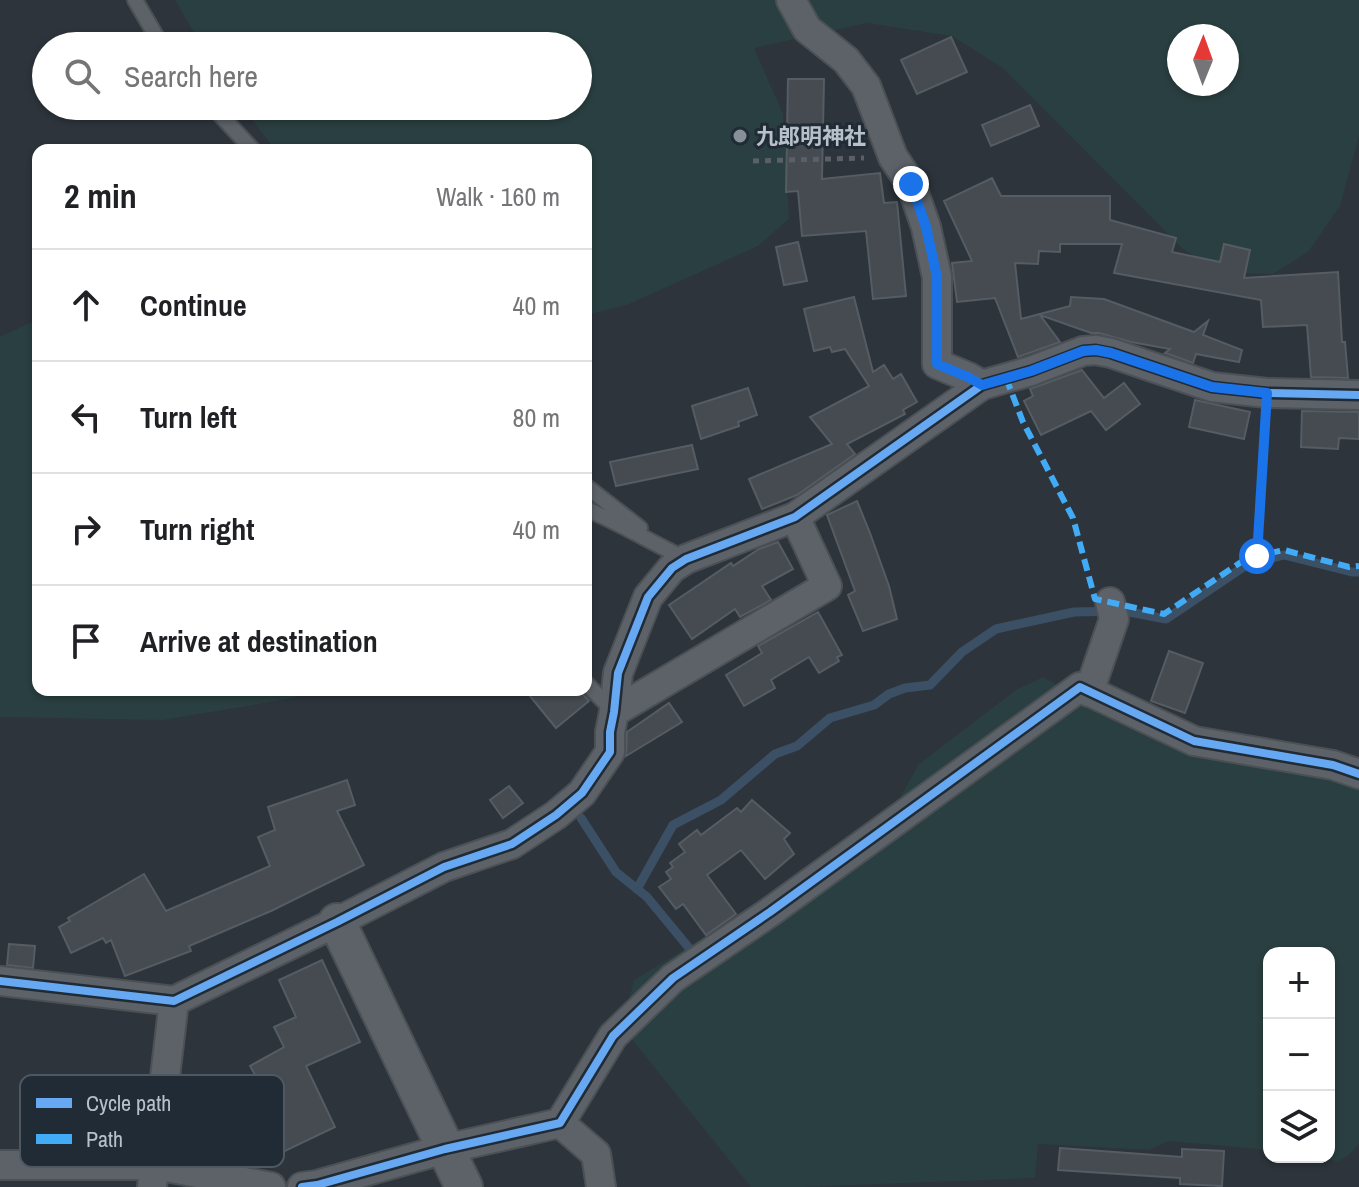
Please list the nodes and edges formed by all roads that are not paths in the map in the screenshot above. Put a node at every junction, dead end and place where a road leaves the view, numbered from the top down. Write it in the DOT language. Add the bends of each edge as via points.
graph roads {
  1 [pos="135,0"];
  2 [pos="791,0"];
  3 [pos="154,32"];
  4 [pos="225,120"];
  5 [pos="247,144"];
  6 [pos="982,385"];
  7 [pos="1359,395"];
  8 [pos="592,491"];
  9 [pos="592,512"];
  10 [pos="795,517"];
  11 [pos="677,555"];
  12 [pos="1112,611"];
  13 [pos="592,689"];
  14 [pos="1089,692"];
  15 [pos="614,712"];
  16 [pos="1359,774"];
  17 [pos="337,922"];
  18 [pos="0,981"];
  19 [pos="174,1001"];
  20 [pos="166,1075"];
  21 [pos="560,1123"];
  22 [pos="445,1149"];
  23 [pos="4,1172"];
  24 [pos="154,1176"];
  25 [pos="271,1187"];
  26 [pos="302,1187"];
  27 [pos="464,1187"];
  28 [pos="601,1187"];
  1 -- 3 [label="lane"];
  2 -- 6 [label="street" via="807,29 846,60 866,86 893,157 911,184 937,277 937,364"];
  4 -- 5 [label="lane"];
  6 -- 7 [label="street" via="1096,350 1212,387"];
  6 -- 10 [label="street"];
  8 -- 11 [label="lane"];
  9 -- 11 [label="lane"];
  10 -- 11 [label="street"];
  10 -- 15 [label="street" via="827,586"];
  11 -- 15 [label="street" via="648,597 618,673"];
  12 -- 14 [label="street"];
  13 -- 15 [label="lane"];
  14 -- 16 [label="street" via="1194,741"];
  14 -- 21 [label="street" via="1080,687 673,978 613,1036"];
  15 -- 17 [label="street" via="610,752 582,793 556,815 512,844 444,867"];
  17 -- 19 [label="street"];
  17 -- 22 [label="street"];
  18 -- 19 [label="street"];
  19 -- 20 [label="street"];
  21 -- 22 [label="street"];
  21 -- 28 [label="street" via="596,1154"];
  22 -- 26 [label="street"];
  22 -- 27 [label="street"];
  23 -- 24 [label="street"];
  24 -- 25 [label="street"];
}
